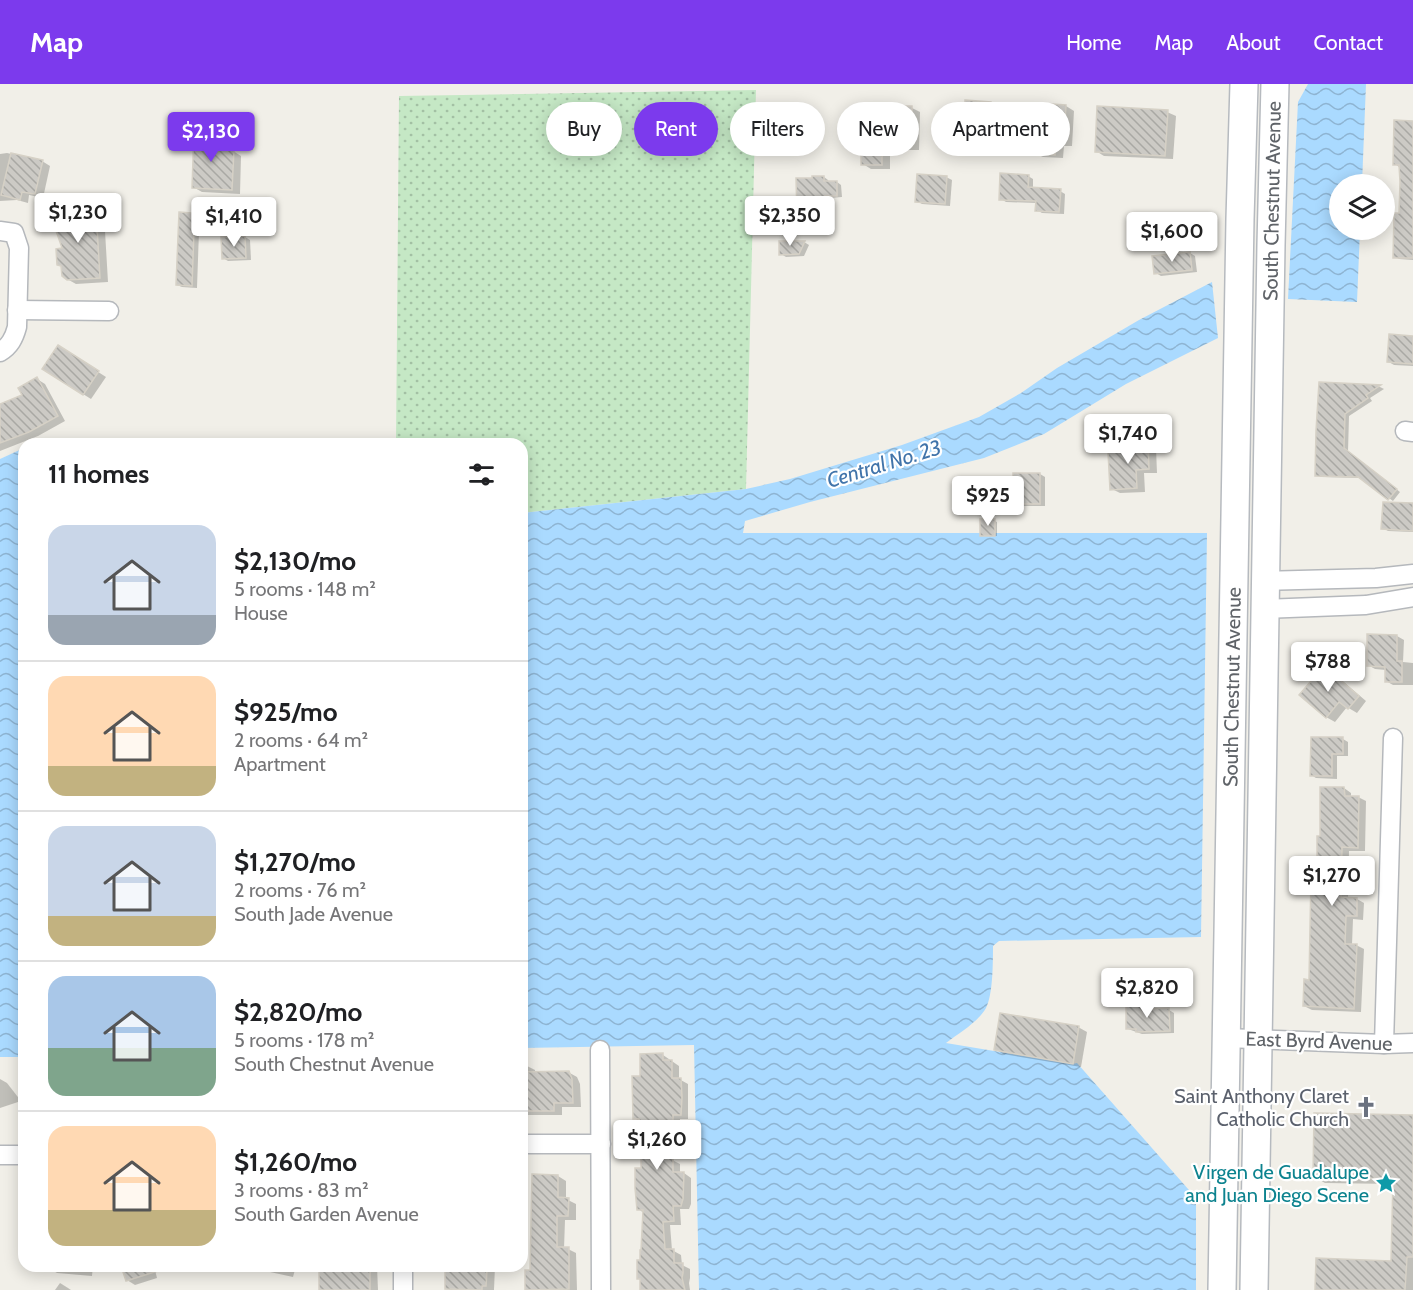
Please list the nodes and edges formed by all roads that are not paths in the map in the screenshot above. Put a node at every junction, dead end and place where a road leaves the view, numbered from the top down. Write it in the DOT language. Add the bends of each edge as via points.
graph roads {
  1 [pos="1244,84"];
  2 [pos="1275,84"];
  3 [pos="7,232"];
  4 [pos="17,310"];
  5 [pos="109,311"];
  6 [pos="0,352"];
  7 [pos="1413,574"];
  8 [pos="1265,581"];
  9 [pos="1413,597"];
  10 [pos="1265,609"];
  11 [pos="1393,738"];
  12 [pos="1226,1038"];
  13 [pos="1257,1039"];
  14 [pos="1413,1043"];
  15 [pos="1384,1044"];
  16 [pos="600,1050"];
  17 [pos="528,1144"];
  18 [pos="601,1144"];
  19 [pos="0,1155"];
  20 [pos="18,1155"];
  21 [pos="403,1272"];
  22 [pos="403,1290"];
  23 [pos="601,1290"];
  24 [pos="1222,1290"];
  25 [pos="1254,1290"];
  1 -- 12 [label="main road, South Chestnut Avenue"];
  2 -- 8 [label="main road, South Chestnut Avenue"];
  3 -- 4 [label="street" via="19,248"];
  4 -- 5 [label="street"];
  4 -- 6 [label="street" via="14,338"];
  7 -- 8 [label="street"];
  8 -- 10 [label="main road, South Chestnut Avenue"];
  9 -- 10 [label="street" via="1366,604"];
  10 -- 13 [label="main road, South Chestnut Avenue"];
  11 -- 15 [label="street"];
  12 -- 13 [label="street, East Byrd Avenue"];
  12 -- 24 [label="main road, South Chestnut Avenue"];
  13 -- 15 [label="street, East Byrd Avenue"];
  13 -- 25 [label="main road, South Chestnut Avenue"];
  14 -- 15 [label="street, East Byrd Avenue"];
  16 -- 18 [label="street"];
  17 -- 18 [label="street"];
  18 -- 23 [label="street"];
  19 -- 20 [label="street"];
  21 -- 22 [label="street"];
}
